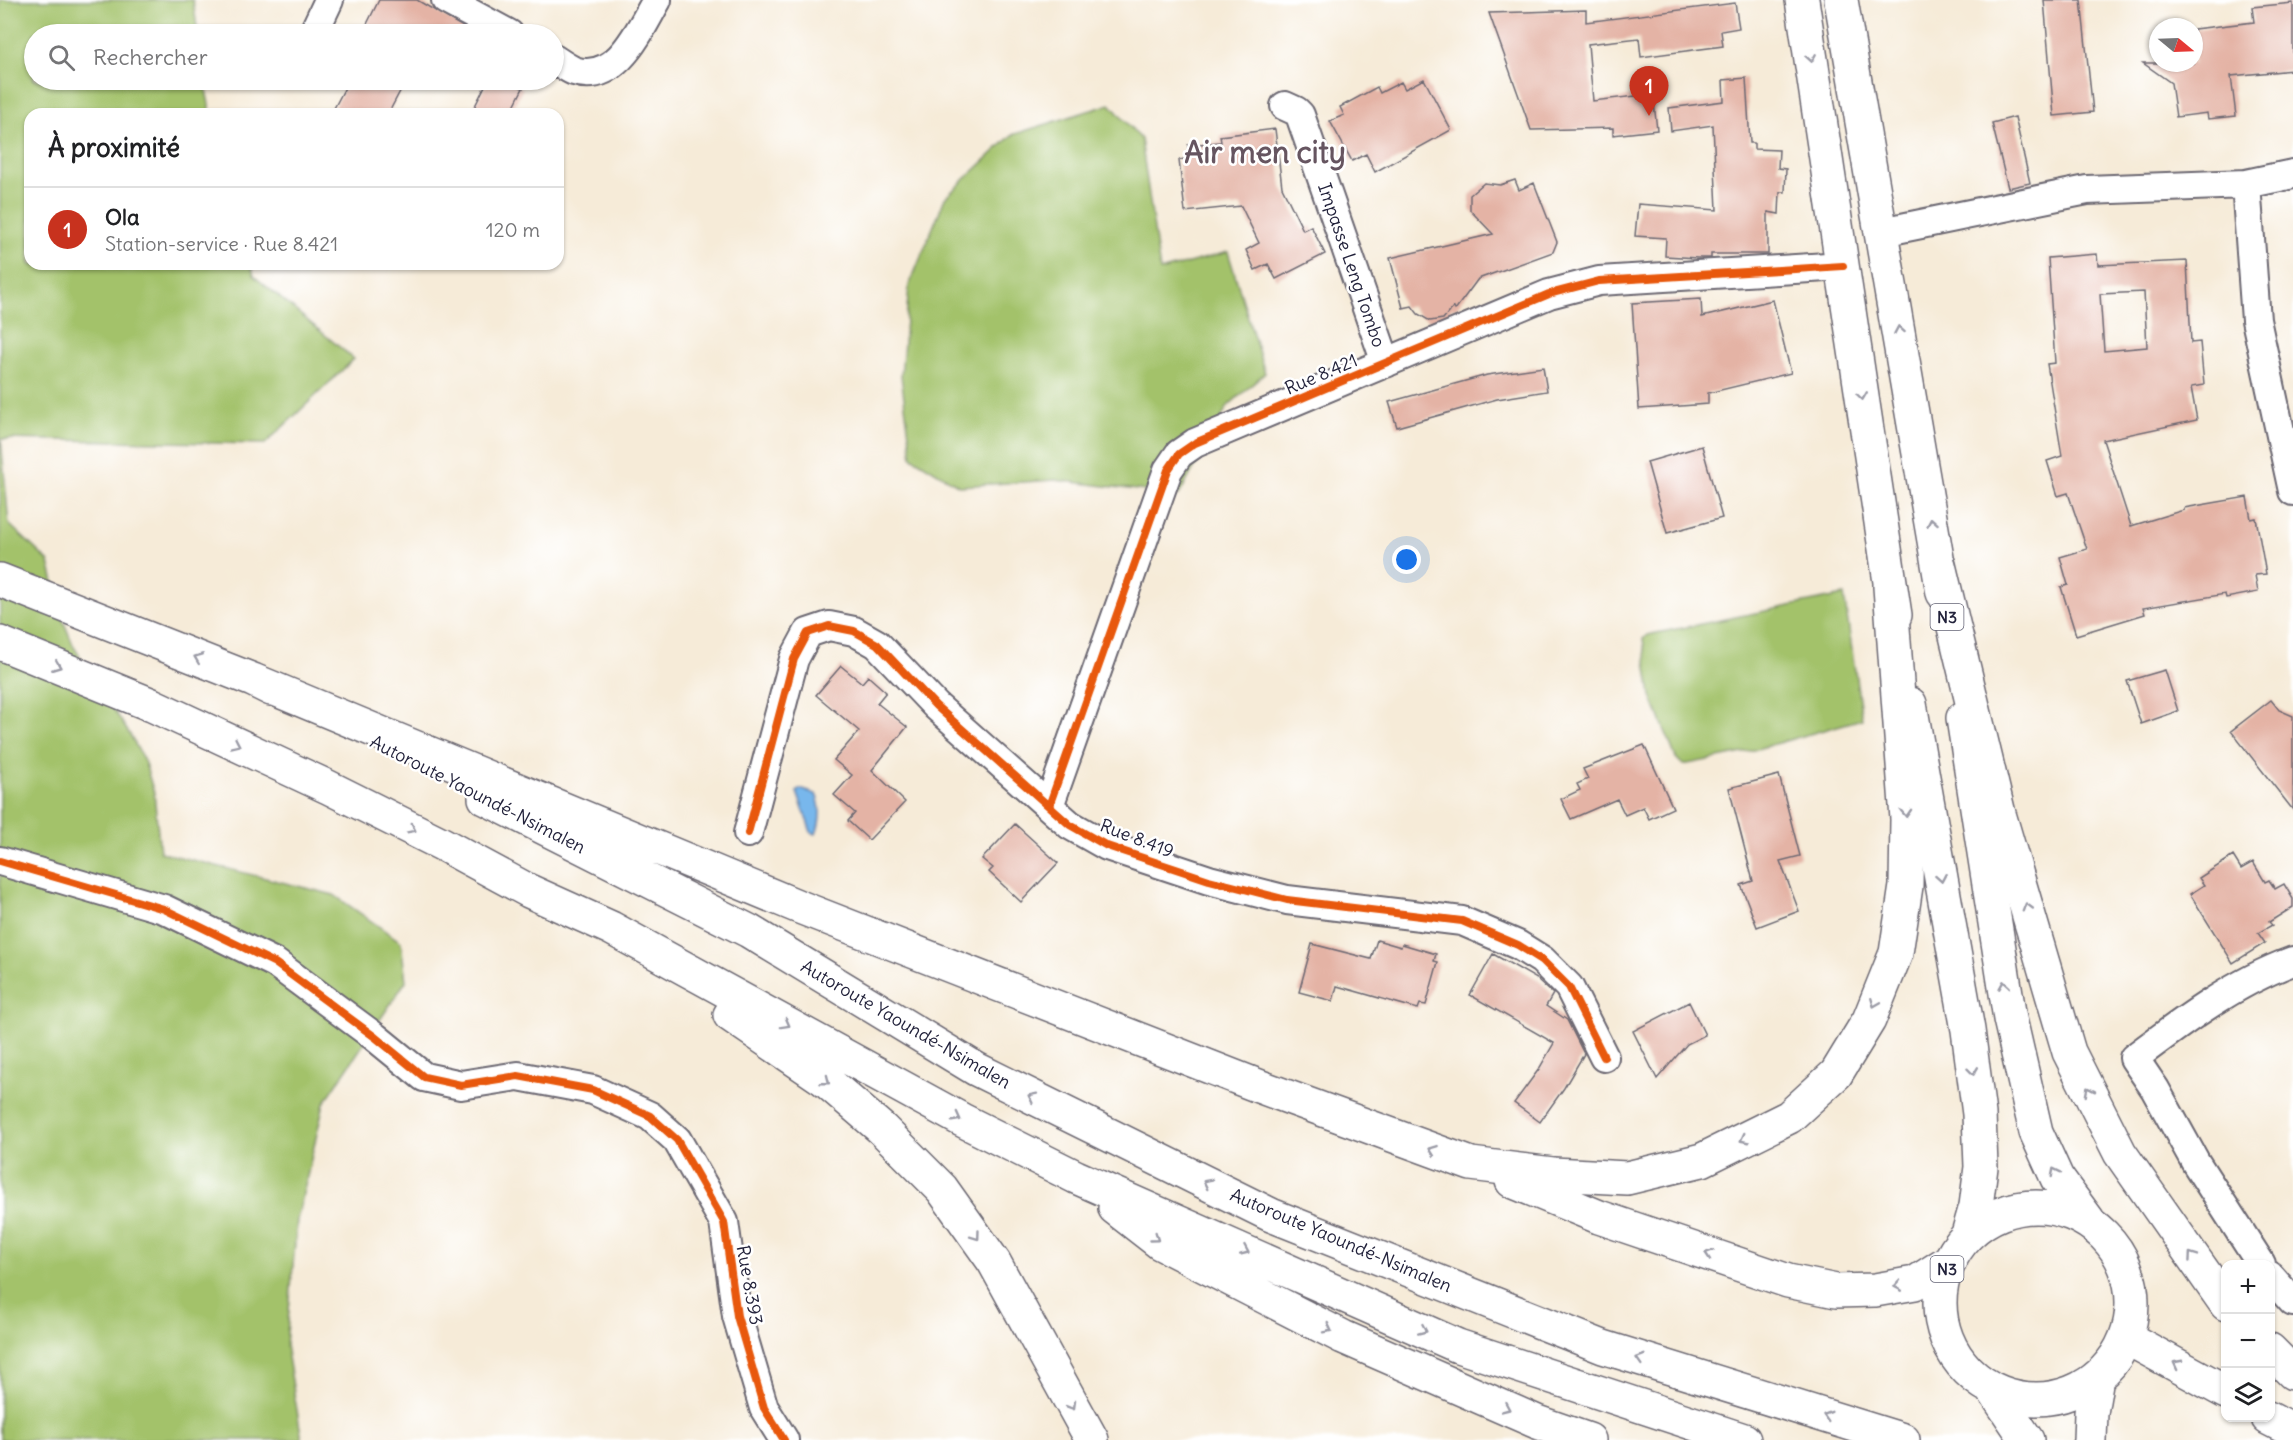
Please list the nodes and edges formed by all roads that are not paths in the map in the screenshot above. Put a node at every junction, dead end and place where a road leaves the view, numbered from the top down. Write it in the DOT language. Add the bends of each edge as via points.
graph roads {
  1 [pos="330,0"];
  2 [pos="446,0"];
  3 [pos="657,0"];
  4 [pos="1802,0"];
  5 [pos="1841,0"];
  6 [pos="318,24"];
  7 [pos="490,24"];
  8 [pos="564,65"];
  9 [pos="1285,106"];
  10 [pos="2293,174"];
  11 [pos="2246,184"];
  12 [pos="1882,232"];
  13 [pos="1843,266"];
  14 [pos="1386,363"];
  15 [pos="2293,491"];
  16 [pos="1939,565"];
  17 [pos="0,580"];
  18 [pos="1890,587"];
  19 [pos="2,644"];
  20 [pos="253,680"];
  21 [pos="1049,806"];
  22 [pos="748,833"];
  23 [pos="0,861"];
  24 [pos="529,891"];
  25 [pos="2293,961"];
  26 [pos="1604,1057"];
  27 [pos="1471,1164"];
  28 [pos="1076,1177"];
  29 [pos="2088,1220"];
  30 [pos="1968,1234"];
  31 [pos="2258,1260"];
  32 [pos="1949,1261"];
  33 [pos="2275,1281"];
  34 [pos="2221,1297"];
  35 [pos="2293,1302"];
  36 [pos="2127,1338"];
  37 [pos="2275,1354"];
  38 [pos="2293,1373"];
  39 [pos="2097,1377"];
  40 [pos="2221,1389"];
  41 [pos="1994,1391"];
  42 [pos="2275,1422"];
  43 [pos="2293,1431"];
  44 [pos="784,1440"];
  45 [pos="1092,1440"];
  46 [pos="1589,1440"];
  47 [pos="1744,1440"];
  48 [pos="1903,1440"];
  49 [pos="2027,1440"];
  50 [pos="2090,1440"];
  1 -- 6 [label="street"];
  2 -- 7 [label="street"];
  3 -- 8 [label="street" via="624,55 600,72 575,71"];
  4 -- 13 [label="highway, N3, one-way"];
  5 -- 12 [label="highway, N3"];
  9 -- 14 [label="street, Impasse Leng Tombo" via="1300,115"];
  10 -- 11 [label="street"];
  11 -- 12 [label="street" via="2087,190"];
  11 -- 15 [label="street" via="2256,320"];
  16 -- 12 [label="highway, N3, one-way"];
  13 -- 14 [label="street, Rue 8.421" via="1599,281 1549,294"];
  13 -- 18 [label="highway, N3, one-way"];
  14 -- 21 [label="street, Rue 8.421" via="1195,443 1179,454 1168,470"];
  29 -- 16 [label="highway, N3, one-way" via="2057,1178 2036,1132 2010,1019"];
  34 -- 16 [label="highway, one-way" via="2120,1153 2069,1052 2000,814"];
  20 -- 17 [label="highway, Autoroute Yaoundé-Nsimalen, one-way"];
  18 -- 27 [label="highway, one-way" via="1906,819 1906,886 1896,953 1869,1020 1836,1074 1789,1117 1702,1160 1627,1178"];
  18 -- 30 [label="highway, N3, one-way" via="1968,1030 1979,1114 1981,1167"];
  19 -- 24 [label="highway, one-way" via="152,705 287,767"];
  27 -- 20 [label="highway, one-way" via="1261,1087 797,906"];
  48 -- 20 [label="highway, Autoroute Yaoundé-Nsimalen, one-way" via="1604,1347 1271,1215 976,1069 749,932"];
  21 -- 22 [label="street, Rue 8.419" via="936,706 877,644 854,631 829,626 808,633 794,659"];
  21 -- 26 [label="street, Rue 8.419" via="1070,825 1107,846 1209,880 1287,900 1462,921 1518,945 1542,960 1569,987"];
  23 -- 44 [label="street, Rue 8.393" via="164,909 275,963 424,1077 461,1085 518,1076 593,1090 650,1116 676,1140 724,1222 737,1316 764,1408"];
  24 -- 28 [label="highway, one-way" via="611,928 962,1120"];
  24 -- 45 [label="highway, one-way" via="737,1019 825,1080 882,1129 942,1189 994,1262"];
  25 -- 31 [label="street" via="2265,971 2182,1021 2134,1058"];
  32 -- 27 [label="highway, one-way" via="1915,1283 1836,1291 1788,1281 1599,1216"];
  28 -- 46 [label="highway, one-way" via="1160,1243 1292,1311 1526,1417"];
  28 -- 47 [label="highway, one-way" via="1458,1346"];
  29 -- 30 [label="highway, N3" via="2057,1208 2024,1207 1994,1216"];
  29 -- 36 [label="highway, N3" via="2112,1243 2128,1272 2133,1305"];
  30 -- 32 [label="highway, N3"];
  32 -- 41 [label="highway, N3" via="1940,1291 1941,1321 1951,1349 1969,1373"];
  33 -- 35 [label="street"];
  36 -- 39 [label="highway, N3"];
  40 -- 36 [label="highway, one-way"];
  37 -- 38 [label="highway"];
  39 -- 41 [label="highway, N3" via="2084,1388 2041,1402 2014,1399"];
  39 -- 50 [label="highway"];
  41 -- 49 [label="highway, N3"];
  42 -- 43 [label="highway"];
}
